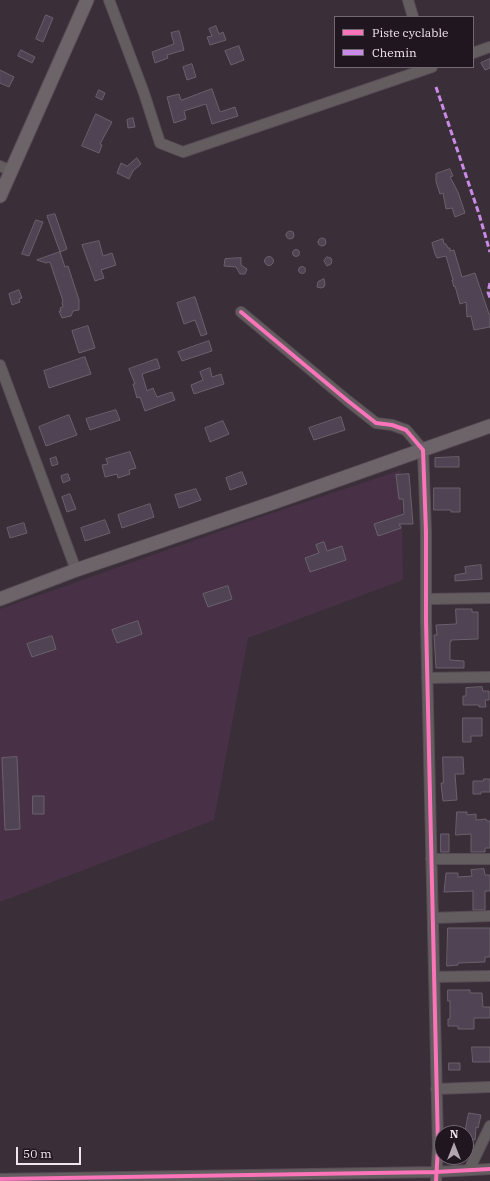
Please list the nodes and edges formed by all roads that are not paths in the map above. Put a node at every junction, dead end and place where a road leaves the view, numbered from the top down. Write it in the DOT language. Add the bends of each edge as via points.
graph roads {
  1 [pos="87,0"];
  2 [pos="109,0"];
  3 [pos="408,0"];
  4 [pos="413,16"];
  5 [pos="490,47"];
  6 [pos="474,53"];
  7 [pos="429,68"];
  8 [pos="6,169"];
  9 [pos="0,196"];
  10 [pos="241,312"];
  11 [pos="0,365"];
  12 [pos="490,426"];
  13 [pos="423,450"];
  14 [pos="76,570"];
  15 [pos="490,598"];
  16 [pos="0,599"];
  17 [pos="426,599"];
  18 [pos="490,677"];
  19 [pos="427,678"];
  20 [pos="490,859"];
  21 [pos="431,860"];
  22 [pos="490,916"];
  23 [pos="433,918"];
  24 [pos="490,976"];
  25 [pos="434,977"];
  26 [pos="490,1087"];
  27 [pos="436,1089"];
  28 [pos="490,1126"];
  29 [pos="490,1169"];
  30 [pos="469,1170"];
  31 [pos="436,1176"];
  32 [pos="0,1179"];
  33 [pos="80,1179"];
  1 -- 8 [label="main road"];
  2 -- 7 [label="street" via="160,143 184,152"];
  3 -- 4 [label="street"];
  5 -- 6 [label="street"];
  8 -- 9 [label="main road"];
  10 -- 13 [label="street" via="376,423 406,430"];
  11 -- 14 [label="street"];
  12 -- 13 [label="main road"];
  13 -- 14 [label="main road"];
  13 -- 17 [label="street"];
  14 -- 16 [label="main road"];
  15 -- 17 [label="street"];
  17 -- 19 [label="street"];
  18 -- 19 [label="street"];
  19 -- 21 [label="street"];
  20 -- 21 [label="street"];
  21 -- 23 [label="street"];
  22 -- 23 [label="street"];
  23 -- 25 [label="street"];
  24 -- 25 [label="street"];
  25 -- 27 [label="street"];
  26 -- 27 [label="street"];
  27 -- 31 [label="street"];
  28 -- 30 [label="street"];
  29 -- 30 [label="street"];
  30 -- 31 [label="street"];
  31 -- 33 [label="street"];
  32 -- 33 [label="street"];
}
